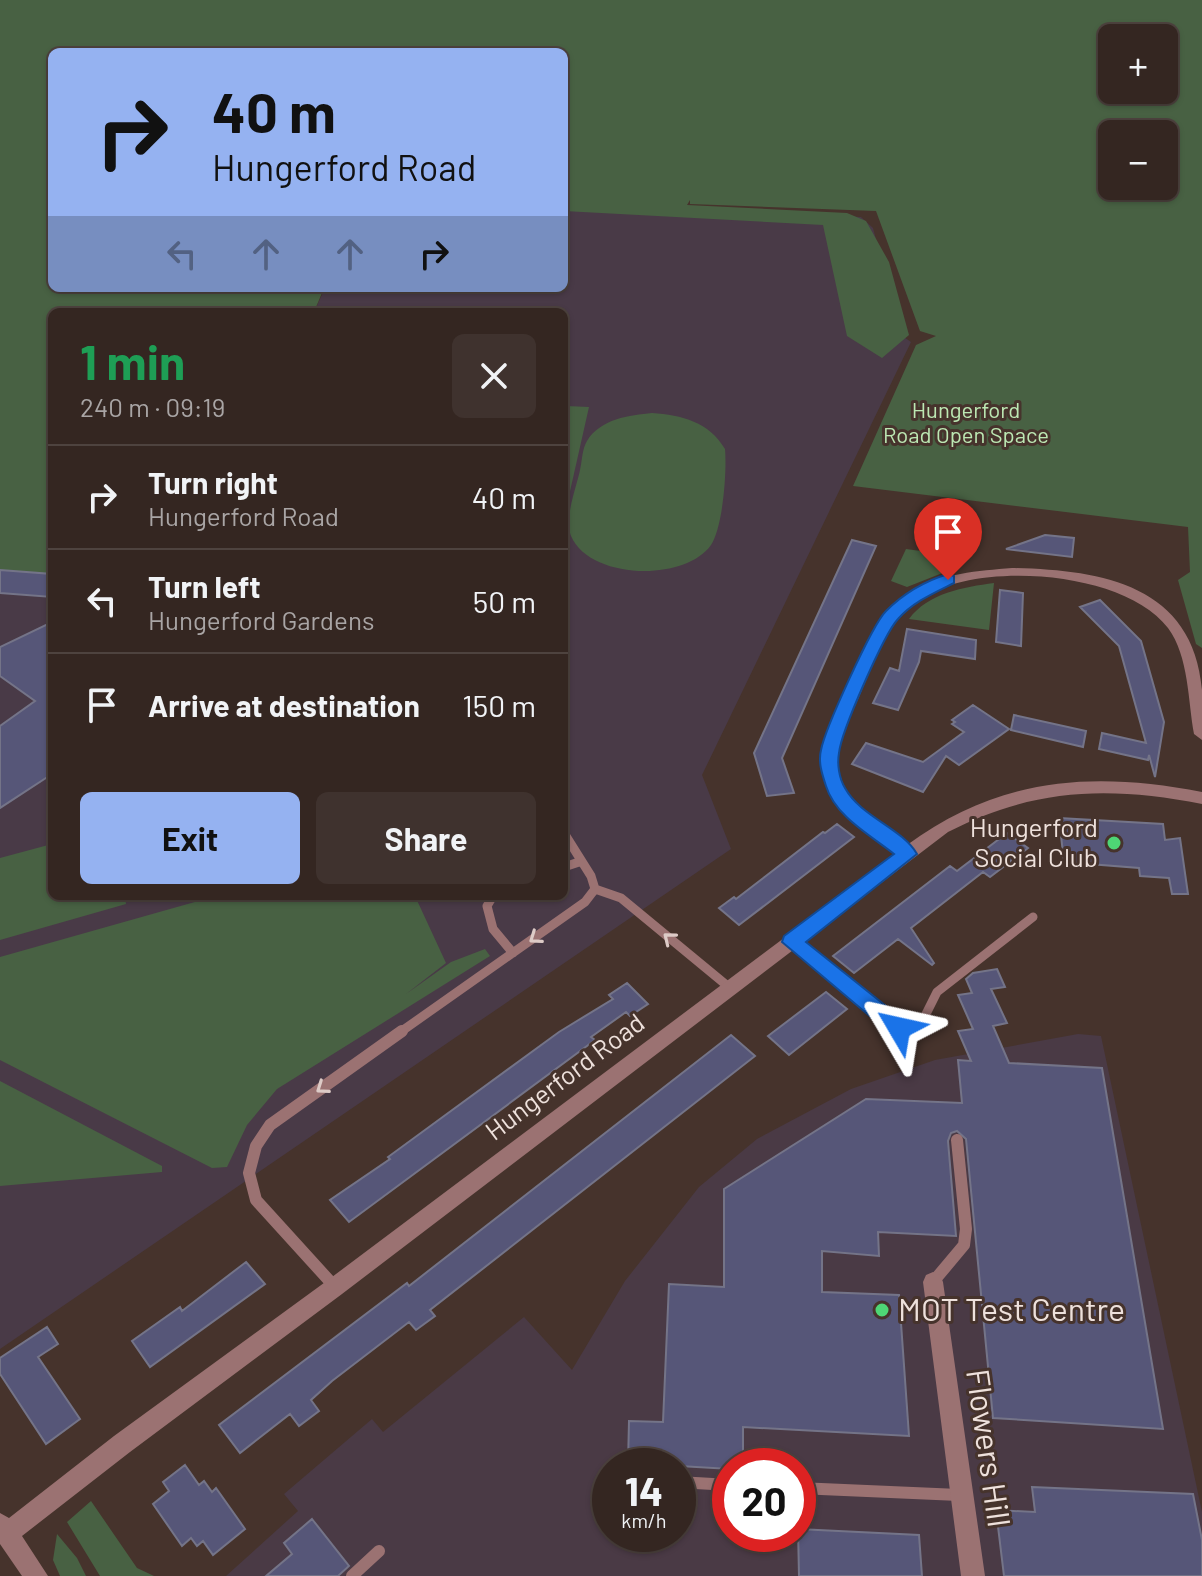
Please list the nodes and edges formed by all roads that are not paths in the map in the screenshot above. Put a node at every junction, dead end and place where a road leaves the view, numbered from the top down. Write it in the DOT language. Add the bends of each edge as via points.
graph roads {
  1 [pos="1194,660"];
  2 [pos="1202,734"];
  3 [pos="1202,798"];
  4 [pos="568,841"];
  5 [pos="907,854"];
  6 [pos="579,862"];
  7 [pos="568,866"];
  8 [pos="595,889"];
  9 [pos="491,900"];
  10 [pos="1033,917"];
  11 [pos="791,942"];
  12 [pos="513,953"];
  13 [pos="730,988"];
  14 [pos="957,1140"];
  15 [pos="933,1282"];
  16 [pos="335,1287"];
  17 [pos="816,1489"];
  18 [pos="963,1495"];
  19 [pos="4,1528"];
  20 [pos="379,1551"];
  21 [pos="36,1576"];
  22 [pos="352,1576"];
  23 [pos="973,1576"];
  1 -- 2 [label="street"];
  1 -- 5 [label="street" via="1176,627 1158,609 1114,584 992,572 948,580 916,594 889,617 868,658 830,749 829,766 836,789 852,811"];
  3 -- 5 [label="street, Hungerford Road" via="1136,787 1034,794 969,812"];
  4 -- 6 [label="lane"];
  5 -- 11 [label="street, Hungerford Road"];
  6 -- 7 [label="lane"];
  6 -- 8 [label="lane"];
  8 -- 12 [label="lane, one-way" via="585,902"];
  13 -- 8 [label="lane, one-way" via="621,898"];
  9 -- 12 [label="lane" via="487,906 493,929"];
  10 -- 11 [label="lane" via="937,992 923,1020 906,1027 892,1025"];
  11 -- 13 [label="street, Hungerford Road"];
  12 -- 16 [label="lane, one-way" via="270,1125 256,1146 249,1173 256,1200"];
  13 -- 16 [label="street, Hungerford Road"];
  14 -- 15 [label="lane" via="964,1245"];
  15 -- 18 [label="street, Flowers Hill"];
  16 -- 19 [label="street, Hungerford Road"];
  17 -- 18 [label="lane"];
  18 -- 23 [label="street, Flowers Hill"];
  19 -- 21 [label="street"];
  20 -- 22 [label="lane"];
}
